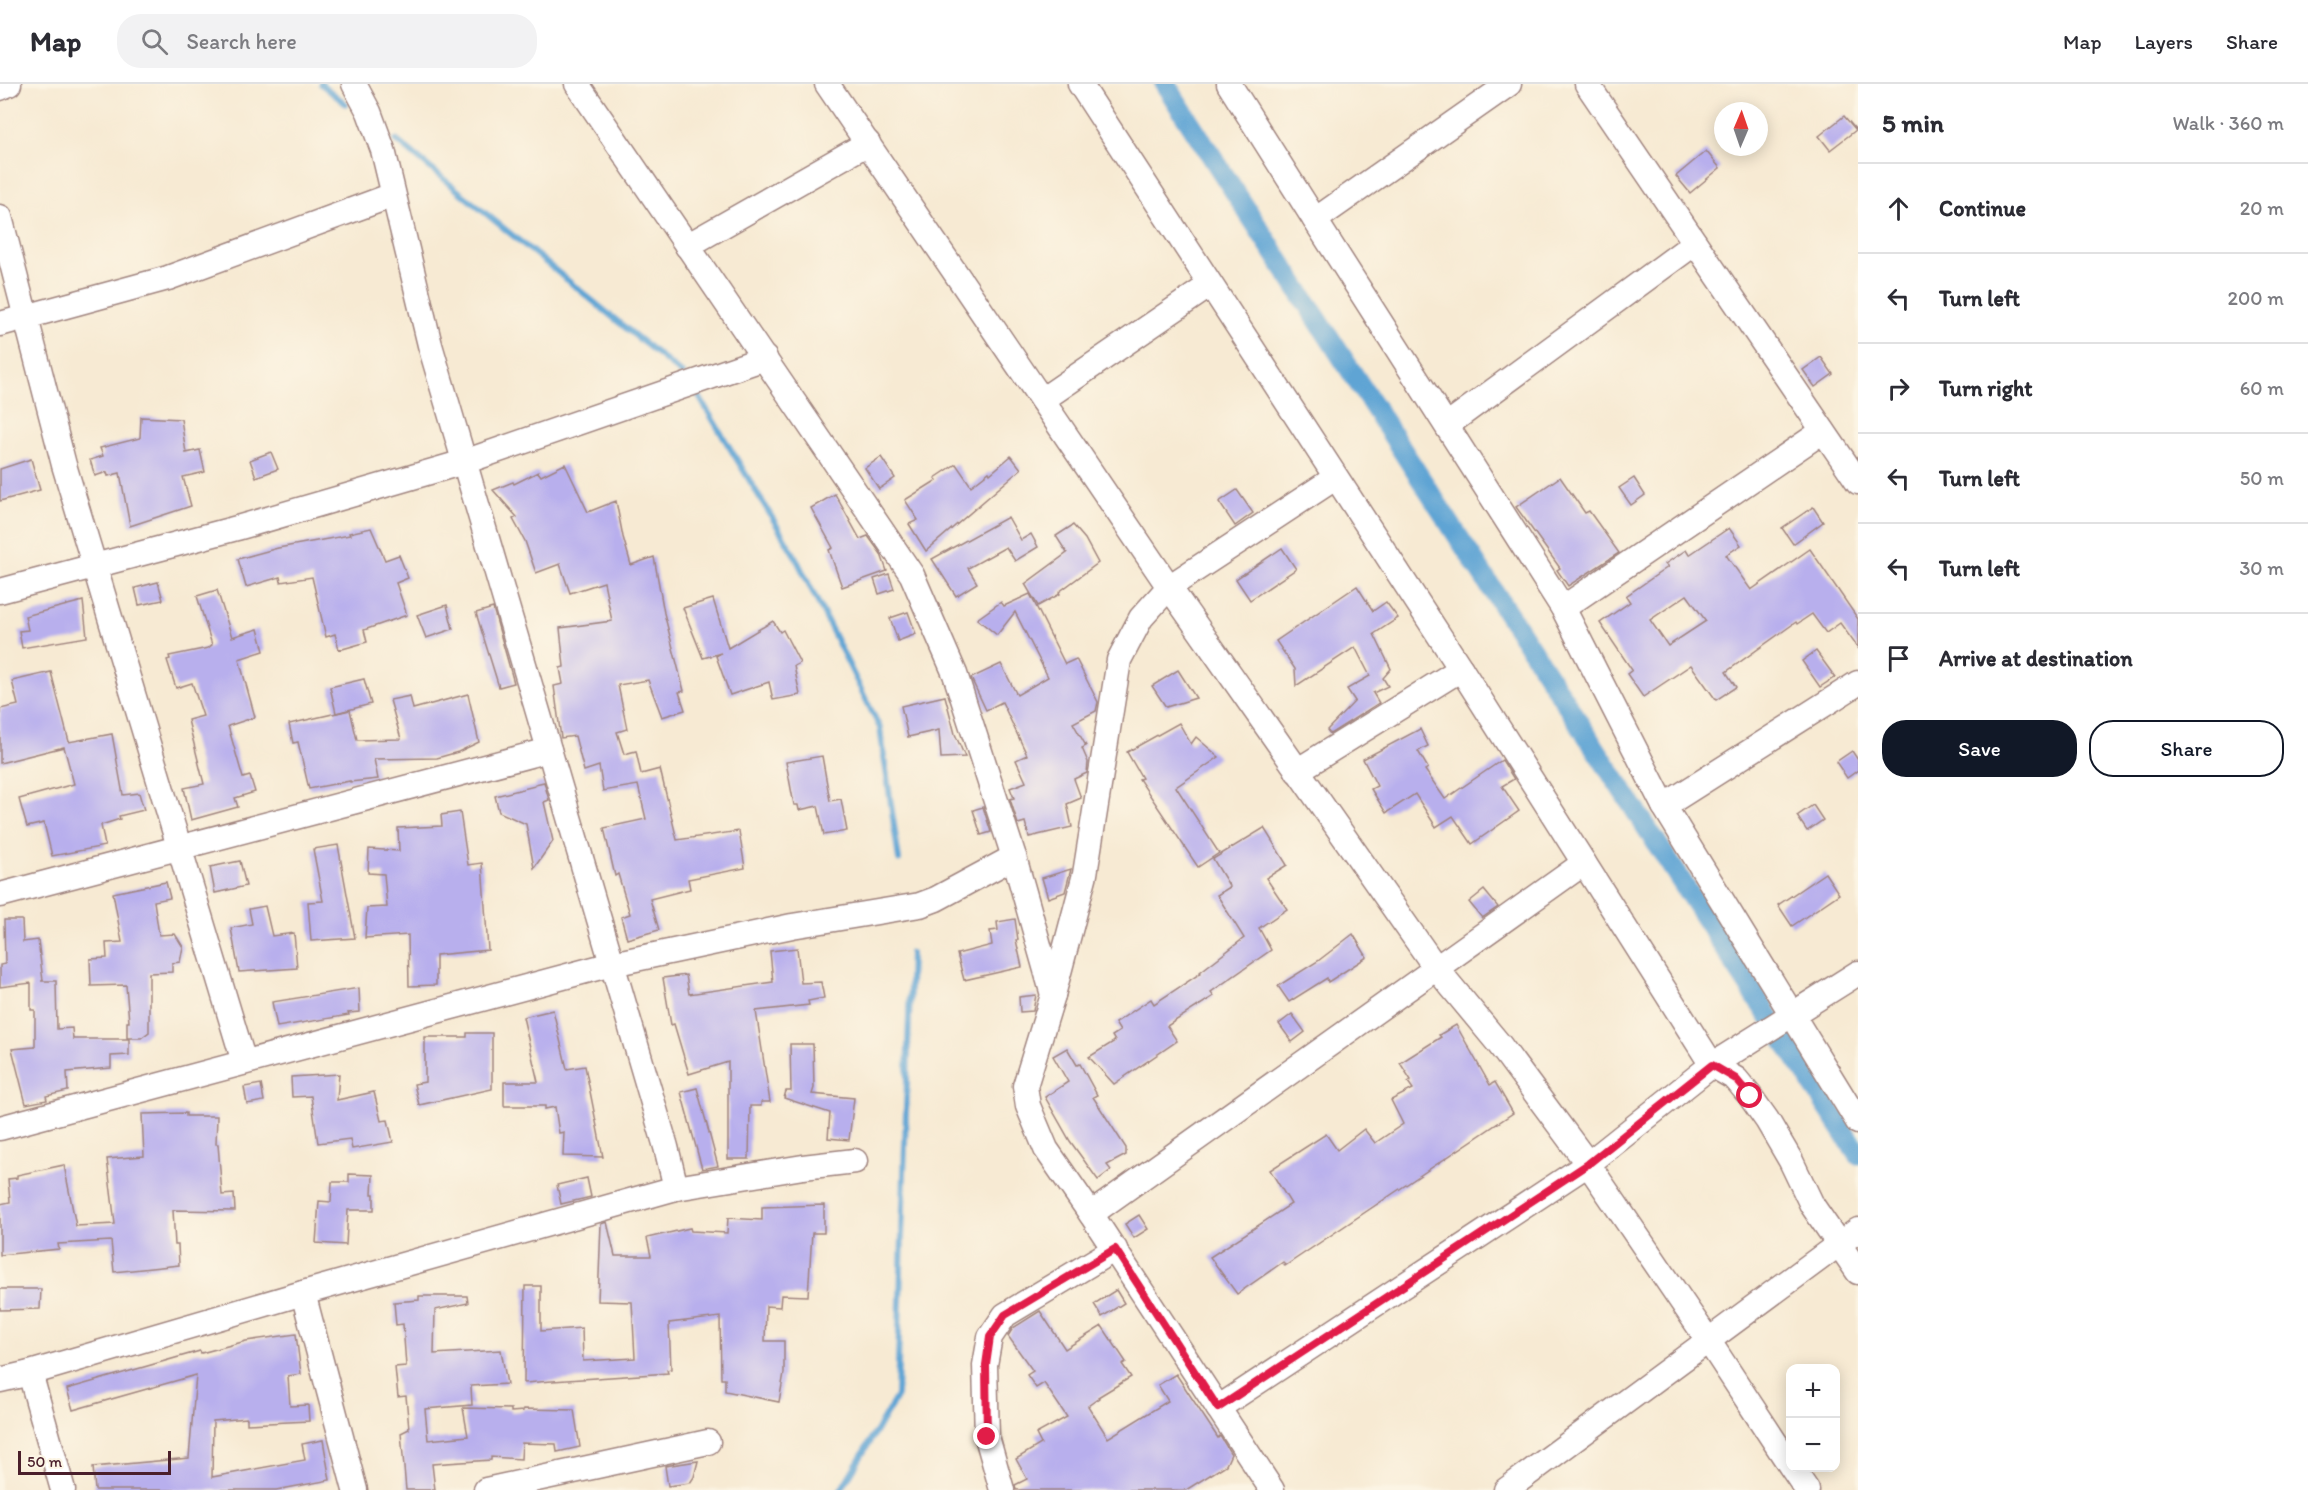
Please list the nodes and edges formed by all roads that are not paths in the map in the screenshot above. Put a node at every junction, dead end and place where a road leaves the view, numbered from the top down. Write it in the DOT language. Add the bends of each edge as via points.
graph roads {
  1 [pos="9,84"];
  2 [pos="354,84"];
  3 [pos="577,84"];
  4 [pos="827,84"];
  5 [pos="1080,84"];
  6 [pos="1229,84"];
  7 [pos="1509,84"];
  8 [pos="1587,84"];
  9 [pos="0,88"];
  10 [pos="868,143"];
  11 [pos="393,195"];
  12 [pos="0,218"];
  13 [pos="1315,220"];
  14 [pos="1695,243"];
  15 [pos="687,246"];
  16 [pos="1210,285"];
  17 [pos="24,318"];
  18 [pos="0,324"];
  19 [pos="765,358"];
  20 [pos="1042,400"];
  21 [pos="1447,425"];
  22 [pos="1823,431"];
  23 [pos="464,462"];
  24 [pos="1335,478"];
  25 [pos="1858,482"];
  26 [pos="94,566"];
  27 [pos="1169,587"];
  28 [pos="0,591"];
  29 [pos="1563,608"];
  30 [pos="1461,669"];
  31 [pos="1858,683"];
  32 [pos="549,750"];
  33 [pos="1297,771"];
  34 [pos="1664,806"];
  35 [pos="179,848"];
  36 [pos="1014,857"];
  37 [pos="1584,863"];
  38 [pos="0,895"];
  39 [pos="612,964"];
  40 [pos="1436,968"];
  41 [pos="1858,973"];
  42 [pos="1053,995"];
  43 [pos="1792,1014"];
  44 [pos="244,1062"];
  45 [pos="1712,1065"];
  46 [pos="1858,1122"];
  47 [pos="0,1128"];
  48 [pos="855,1161"];
  49 [pos="1588,1164"];
  50 [pos="676,1188"];
  51 [pos="1091,1214"];
  52 [pos="1849,1236"];
  53 [pos="1115,1249"];
  54 [pos="1858,1272"];
  55 [pos="303,1293"];
  56 [pos="1708,1340"];
  57 [pos="30,1373"];
  58 [pos="0,1380"];
  59 [pos="1218,1408"];
  60 [pos="708,1442"];
  61 [pos="1786,1458"];
  62 [pos="1795,1472"];
  63 [pos="63,1490"];
  64 [pos="355,1490"];
  65 [pos="486,1490"];
  66 [pos="1002,1490"];
  67 [pos="1272,1490"];
  68 [pos="1506,1490"];
  69 [pos="1807,1490"];
  1 -- 9 [label="street"];
  2 -- 11 [label="street" via="383,150"];
  3 -- 15 [label="street"];
  4 -- 10 [label="street"];
  5 -- 16 [label="street"];
  6 -- 13 [label="street"];
  7 -- 13 [label="street"];
  8 -- 14 [label="street"];
  10 -- 15 [label="street"];
  10 -- 20 [label="street"];
  11 -- 17 [label="street" via="168,278"];
  11 -- 23 [label="street"];
  12 -- 17 [label="street"];
  13 -- 21 [label="street"];
  14 -- 21 [label="street"];
  14 -- 22 [label="street"];
  15 -- 19 [label="street"];
  16 -- 20 [label="street"];
  16 -- 24 [label="street"];
  17 -- 18 [label="street"];
  17 -- 26 [label="street"];
  19 -- 23 [label="street"];
  19 -- 36 [label="street" via="912,575 955,674"];
  20 -- 27 [label="street"];
  21 -- 29 [label="street"];
  22 -- 25 [label="street"];
  22 -- 29 [label="street"];
  23 -- 26 [label="street"];
  23 -- 32 [label="street"];
  24 -- 27 [label="street"];
  24 -- 30 [label="street"];
  26 -- 28 [label="street"];
  26 -- 35 [label="street"];
  27 -- 33 [label="street"];
  27 -- 42 [label="street" via="1141,618 1119,660 1085,874"];
  29 -- 34 [label="street"];
  30 -- 33 [label="street"];
  30 -- 37 [label="street"];
  31 -- 34 [label="street"];
  32 -- 35 [label="street"];
  32 -- 39 [label="street"];
  33 -- 40 [label="street"];
  34 -- 43 [label="street"];
  35 -- 38 [label="street"];
  35 -- 44 [label="street"];
  36 -- 39 [label="street" via="920,905 792,926"];
  36 -- 42 [label="street"];
  37 -- 40 [label="street"];
  37 -- 45 [label="street"];
  39 -- 44 [label="street"];
  39 -- 50 [label="street"];
  40 -- 49 [label="street" via="1499,1044"];
  40 -- 51 [label="street"];
  41 -- 43 [label="street"];
  42 -- 51 [label="street" via="1025,1086 1028,1106 1046,1149"];
  43 -- 45 [label="street"];
  43 -- 46 [label="street"];
  44 -- 47 [label="street"];
  45 -- 49 [label="street"];
  45 -- 52 [label="street" via="1736,1079 1750,1096 1791,1161 1812,1205"];
  48 -- 50 [label="street"];
  49 -- 56 [label="street"];
  49 -- 59 [label="street"];
  50 -- 55 [label="street"];
  51 -- 53 [label="street"];
  52 -- 54 [label="street"];
  52 -- 56 [label="street"];
  53 -- 59 [label="street"];
  53 -- 66 [label="street" via="1005,1315 990,1337 986,1365 987,1437"];
  55 -- 57 [label="street"];
  55 -- 64 [label="street"];
  56 -- 61 [label="street"];
  56 -- 68 [label="street"];
  57 -- 58 [label="street"];
  57 -- 63 [label="street"];
  59 -- 67 [label="street"];
  60 -- 65 [label="street"];
  62 -- 69 [label="street"];
}
